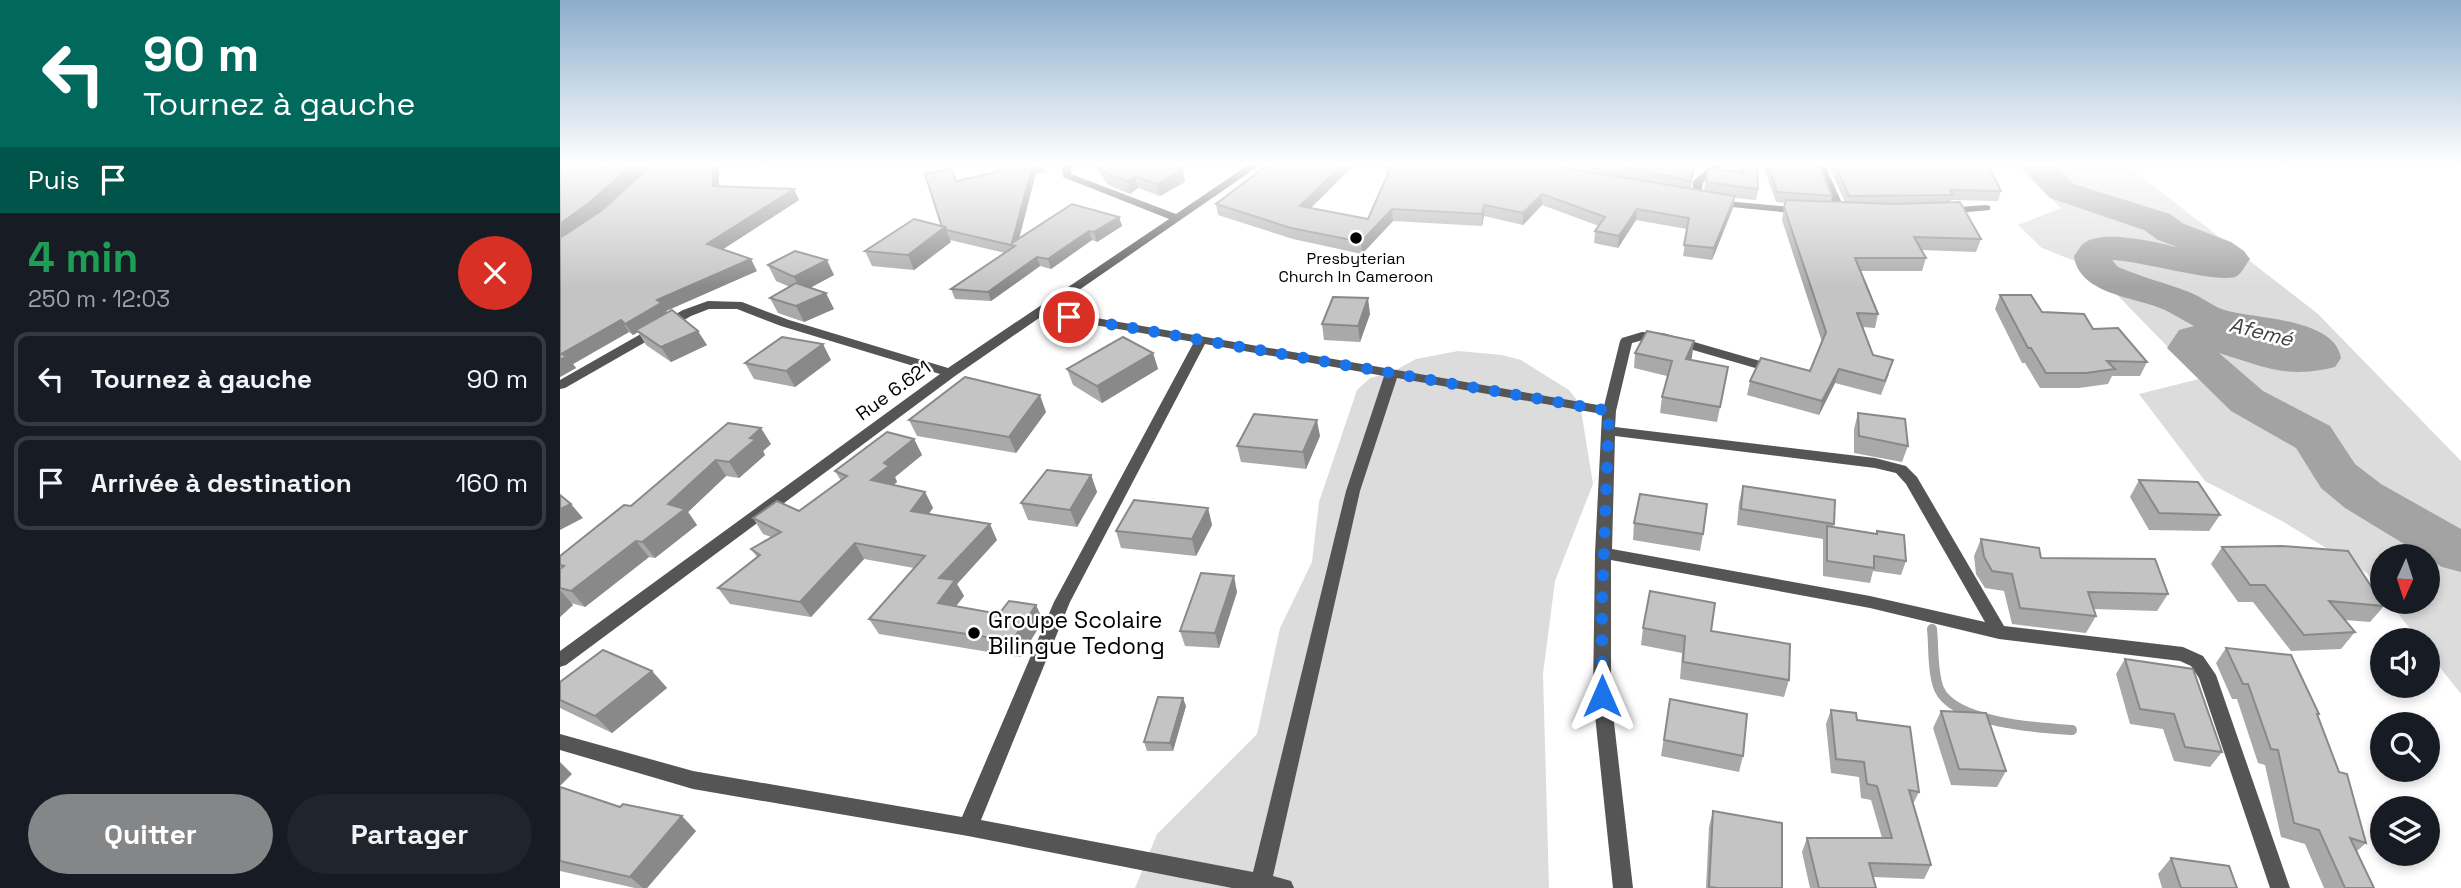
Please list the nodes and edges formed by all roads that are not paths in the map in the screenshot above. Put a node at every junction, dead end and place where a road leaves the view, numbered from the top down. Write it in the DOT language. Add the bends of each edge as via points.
graph roads {
  1 [pos="1142,204"];
  2 [pos="1196,204"];
  3 [pos="1732,204"];
  4 [pos="1833,204"];
  5 [pos="1986,208"];
  6 [pos="1937,211"];
  7 [pos="1809,212"];
  8 [pos="1853,212"];
  9 [pos="1176,218"];
  10 [pos="1042,312"];
  11 [pos="1201,341"];
  12 [pos="1392,372"];
  13 [pos="950,373"];
  14 [pos="1789,374"];
  15 [pos="560,385"];
  16 [pos="1609,411"];
  17 [pos="1608,431"];
  18 [pos="1604,554"];
  19 [pos="1999,632"];
  20 [pos="560,660"];
  21 [pos="560,742"];
  22 [pos="968,827"];
  23 [pos="1261,882"];
  24 [pos="1284,888"];
  25 [pos="1623,888"];
  26 [pos="2280,888"];
  1 -- 9 [label="street"];
  2 -- 9 [label="street, Rue 6.621"];
  3 -- 7 [label="street"];
  4 -- 8 [label="street" via="1836,212"];
  5 -- 6 [label="street"];
  9 -- 10 [label="street, Rue 6.621"];
  10 -- 11 [label="street"];
  10 -- 13 [label="street, Rue 6.621"];
  11 -- 12 [label="street"];
  11 -- 22 [label="street" via="1062,602"];
  12 -- 16 [label="street"];
  12 -- 23 [label="street" via="1353,491"];
  13 -- 15 [label="street" via="785,323 750,307 723,304 687,313"];
  13 -- 20 [label="street, Rue 6.621"];
  14 -- 16 [label="street" via="1642,335 1626,341"];
  16 -- 17 [label="street"];
  17 -- 18 [label="street"];
  17 -- 19 [label="street" via="1901,468"];
  18 -- 19 [label="street"];
  18 -- 25 [label="street" via="1602,696"];
  19 -- 26 [label="street" via="2164,650 2197,661 2207,675"];
  21 -- 22 [label="street" via="693,780"];
  22 -- 23 [label="street"];
  23 -- 24 [label="street"];
}
